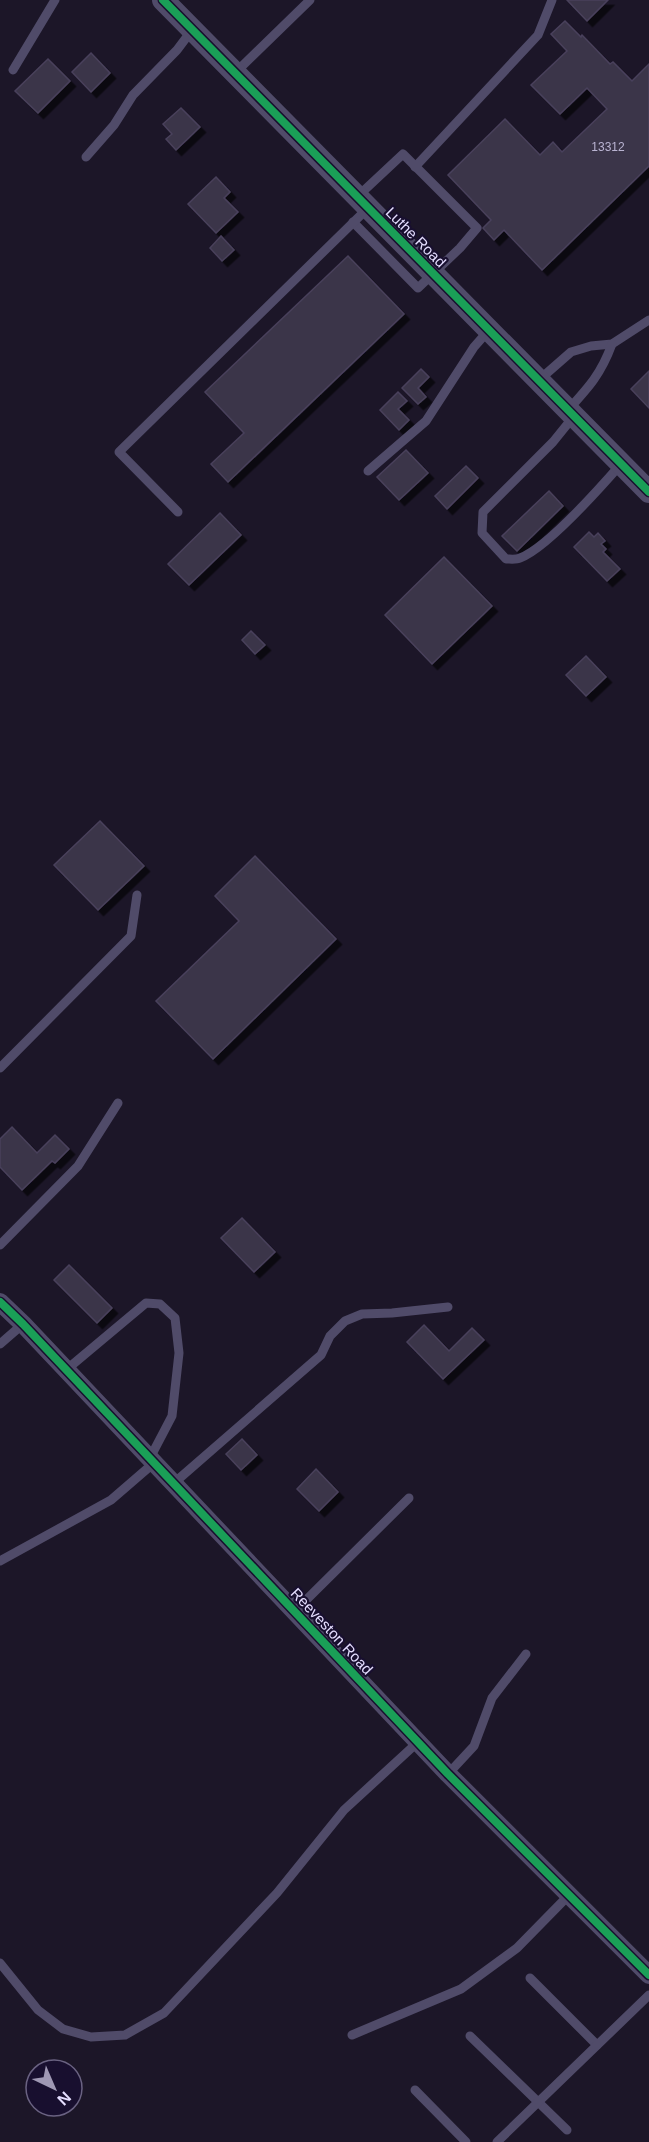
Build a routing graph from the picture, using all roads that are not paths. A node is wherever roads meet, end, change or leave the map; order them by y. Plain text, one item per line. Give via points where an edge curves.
1 (55, 0) edge
2 (163, 0) edge
3 (310, 0) edge
4 (552, 0) edge
5 (192, 30) junction
6 (13, 70) dead end
7 (236, 73) junction
8 (86, 157) dead end
9 (415, 167) junction
10 (360, 209) junction
11 (433, 273) junction
12 (649, 320) edge
13 (489, 330) junction
14 (612, 344) junction
15 (538, 380) junction
16 (571, 413) junction
17 (621, 464) junction
18 (368, 471) dead end
19 (649, 492) edge
20 (178, 512) dead end
21 (137, 895) dead end
22 (0, 1068) edge
23 (118, 1103) dead end
24 (0, 1245) edge
25 (0, 1302) edge
26 (448, 1307) dead end
27 (23, 1324) junction
28 (0, 1344) edge
29 (66, 1370) junction
30 (153, 1460) junction
31 (174, 1483) junction
32 (409, 1498) dead end
33 (0, 1561) edge
34 (295, 1611) junction
35 (526, 1654) dead end
36 (418, 1742) junction
37 (448, 1774) junction
38 (569, 1895) junction
39 (0, 1963) edge
40 (649, 1975) edge
41 (530, 1978) dead end
42 (649, 1995) edge
43 (352, 2036) dead end
44 (470, 2037) dead end
45 (597, 2045) junction
46 (415, 2090) dead end
47 (538, 2102) junction
48 (567, 2130) dead end
49 (466, 2142) edge
50 (497, 2142) edge

1 - 6 lane
2 - 5 street, Luthe Road
3 - 7 lane
4 - 9 lane via 537,35
5 - 7 street, Luthe Road
5 - 8 lane via 133,95
7 - 10 street, Luthe Road
9 - 10 lane via 403,154
9 - 11 lane via 477,228
10 - 11 street, Luthe Road
10 - 20 lane via 119,452
11 - 13 street, Luthe Road
12 - 14 lane
13 - 15 street, Luthe Road
13 - 18 lane via 426,421
14 - 15 lane via 571,352
14 - 16 lane via 596,380
15 - 16 street, Luthe Road
16 - 17 street, Luthe Road
16 - 17 lane via 553,442 483,512 482,534 506,560 518,559 541,546
17 - 19 street, Luthe Road
21 - 22 lane via 131,936
23 - 24 lane via 78,1166
25 - 27 street, Reeveston Road
26 - 31 lane via 363,1314 345,1321 330,1336 321,1355
27 - 28 lane
27 - 29 street, Reeveston Road
29 - 30 street, Reeveston Road
29 - 30 lane via 146,1303 160,1304 175,1318 179,1353 172,1416
30 - 31 street, Reeveston Road
30 - 33 lane via 111,1500
31 - 34 street, Reeveston Road
32 - 34 lane
34 - 36 street, Reeveston Road
35 - 37 lane via 492,1698 474,1746
36 - 37 street, Reeveston Road
36 - 39 lane via 344,1810 277,1893 164,2013 124,2035 91,2037 63,2029 38,2010
37 - 38 street, Reeveston Road
38 - 40 street, Reeveston Road
38 - 43 lane via 517,1948 461,1989
41 - 45 lane
42 - 45 lane
44 - 47 lane
45 - 47 lane
46 - 49 lane
47 - 48 lane
47 - 50 lane

